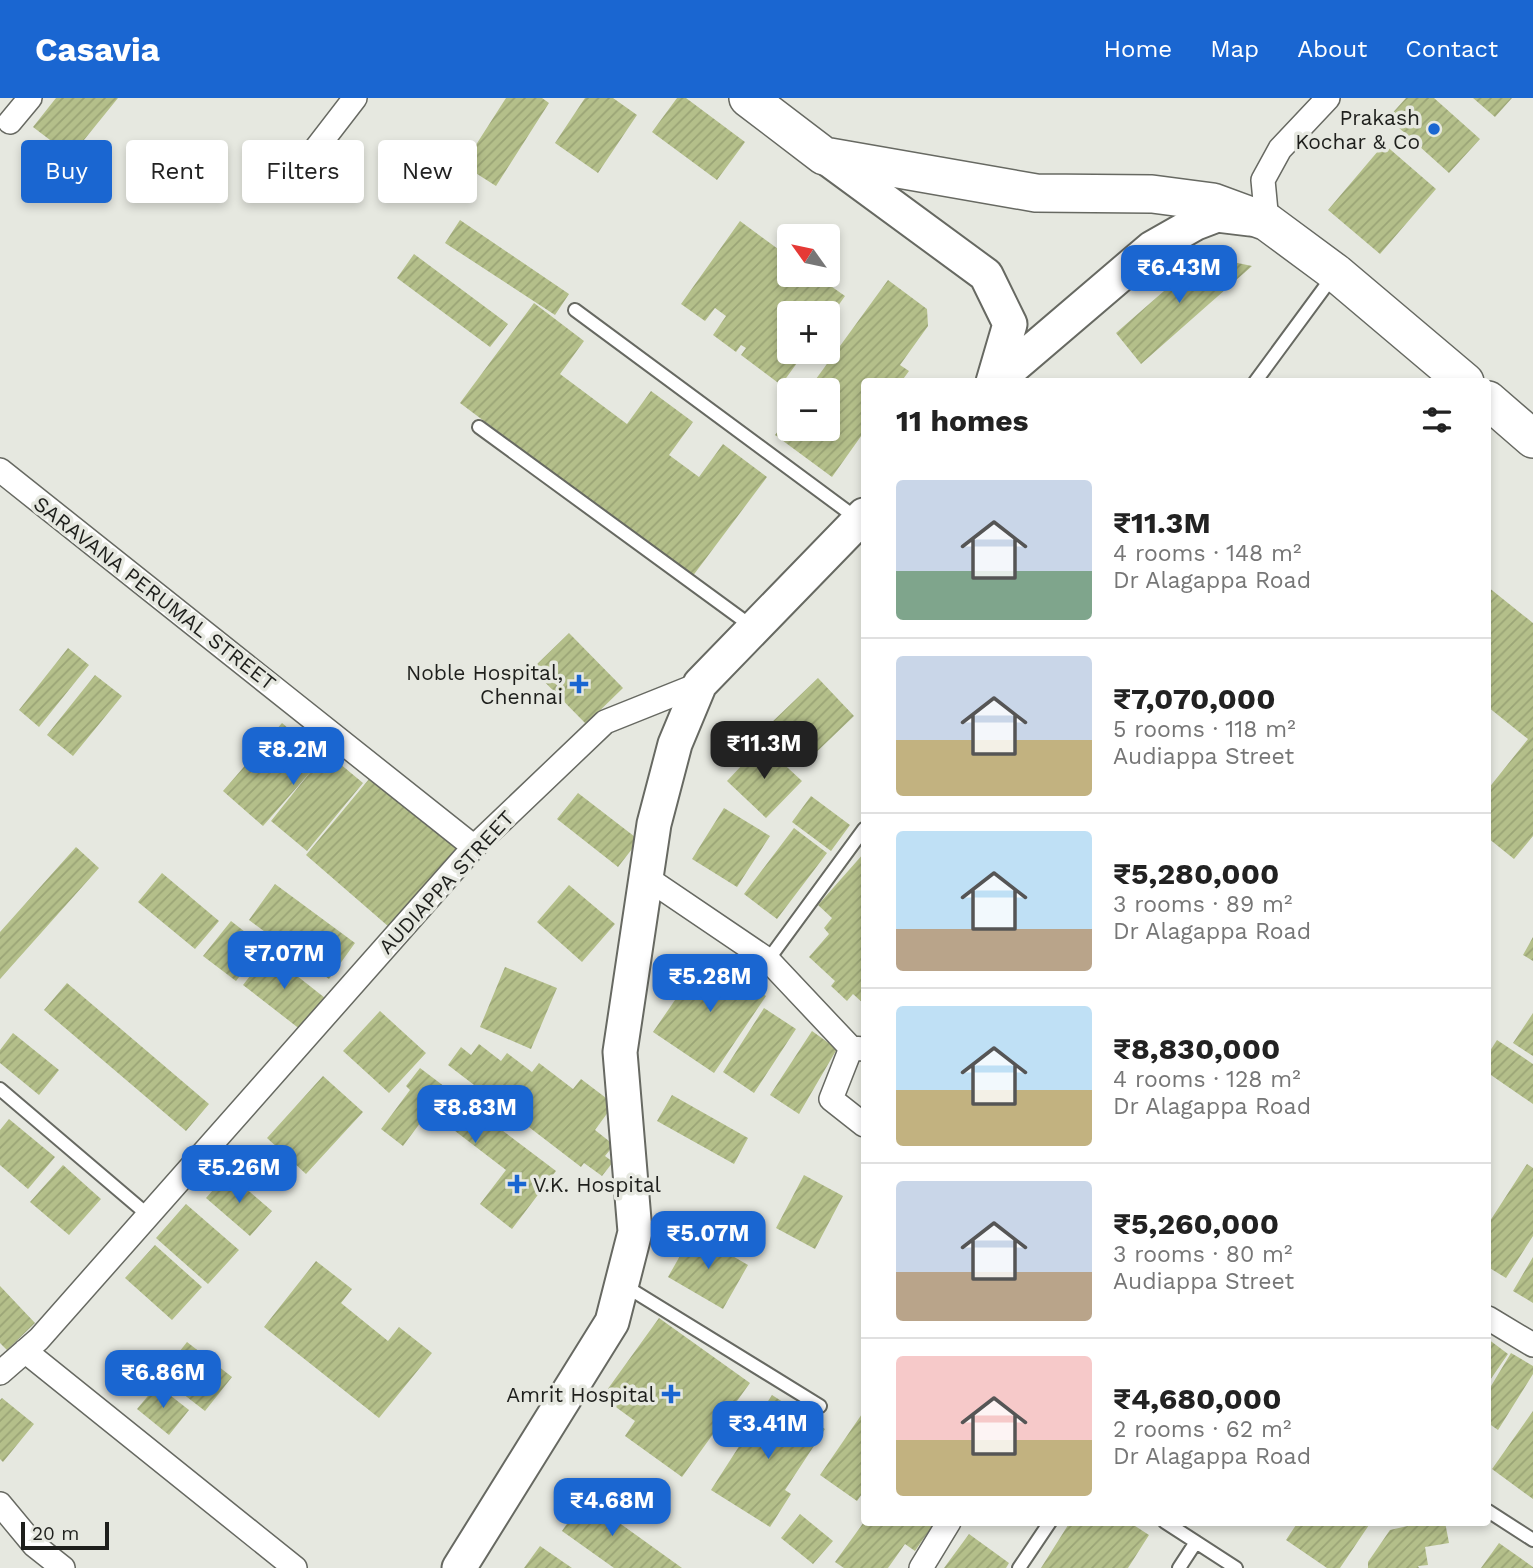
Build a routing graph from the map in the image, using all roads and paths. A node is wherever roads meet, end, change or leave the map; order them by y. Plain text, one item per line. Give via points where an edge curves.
1 (30, 98) edge
2 (355, 98) edge
3 (748, 98) edge
4 (1328, 98) edge
5 (10, 122) dead end
6 (323, 140) edge
7 (824, 156) junction
8 (1267, 222) junction
9 (1336, 273) junction
10 (575, 310) dead end
11 (995, 378) edge
12 (999, 378) edge
13 (1258, 378) edge
14 (1460, 378) edge
15 (1491, 403) edge
16 (479, 427) dead end
17 (1533, 439) edge
18 (0, 470) edge
19 (861, 517) edge
20 (861, 519) edge
21 (754, 628) junction
22 (700, 684) junction
23 (861, 833) edge
24 (474, 847) junction
25 (647, 878) junction
26 (768, 960) junction
27 (858, 1049) edge
28 (0, 1089) edge
29 (861, 1123) edge
30 (148, 1215) junction
31 (622, 1283) junction
32 (1491, 1320) edge
33 (1533, 1345) edge
34 (25, 1350) junction
35 (0, 1373) edge
36 (820, 1406) dead end
37 (0, 1504) edge
38 (1491, 1513) edge
39 (947, 1526) edge
40 (1047, 1526) edge
41 (1171, 1526) edge
42 (1533, 1540) edge
43 (1196, 1542) junction
44 (63, 1568) edge
45 (295, 1568) edge
46 (459, 1568) edge
47 (921, 1568) edge
48 (1019, 1568) edge
49 (1179, 1568) edge
50 (1236, 1568) edge

1 - 5 street
2 - 6 street
3 - 7 main road
4 - 8 street via 1280,149 1263,180
7 - 8 main road via 1036,193 1152,194 1213,202
7 - 11 main road via 985,275 1010,324
8 - 9 main road
8 - 12 main road via 1217,215 1152,248
9 - 13 lane
9 - 14 main road
10 - 19 lane
15 - 17 main road
16 - 21 lane
18 - 24 street, SARAVANA PERUMAL STREET
20 - 21 main road
21 - 22 main road
22 - 24 street, AUDIAPPA STREET via 605,722
22 - 25 main road via 675,744 654,824
23 - 26 lane
24 - 30 street, AUDIAPPA STREET
25 - 26 street
25 - 31 main road via 621,1052 635,1232
26 - 27 street
27 - 29 street via 831,1099
28 - 30 lane
30 - 34 street, AUDIAPPA STREET
31 - 36 lane
31 - 46 main road via 612,1322
32 - 33 street
34 - 35 street, AUDIAPPA STREET
34 - 45 street
37 - 44 street via 34,1545
38 - 42 lane
39 - 47 street
40 - 48 lane
41 - 43 lane
43 - 49 lane
43 - 50 lane

